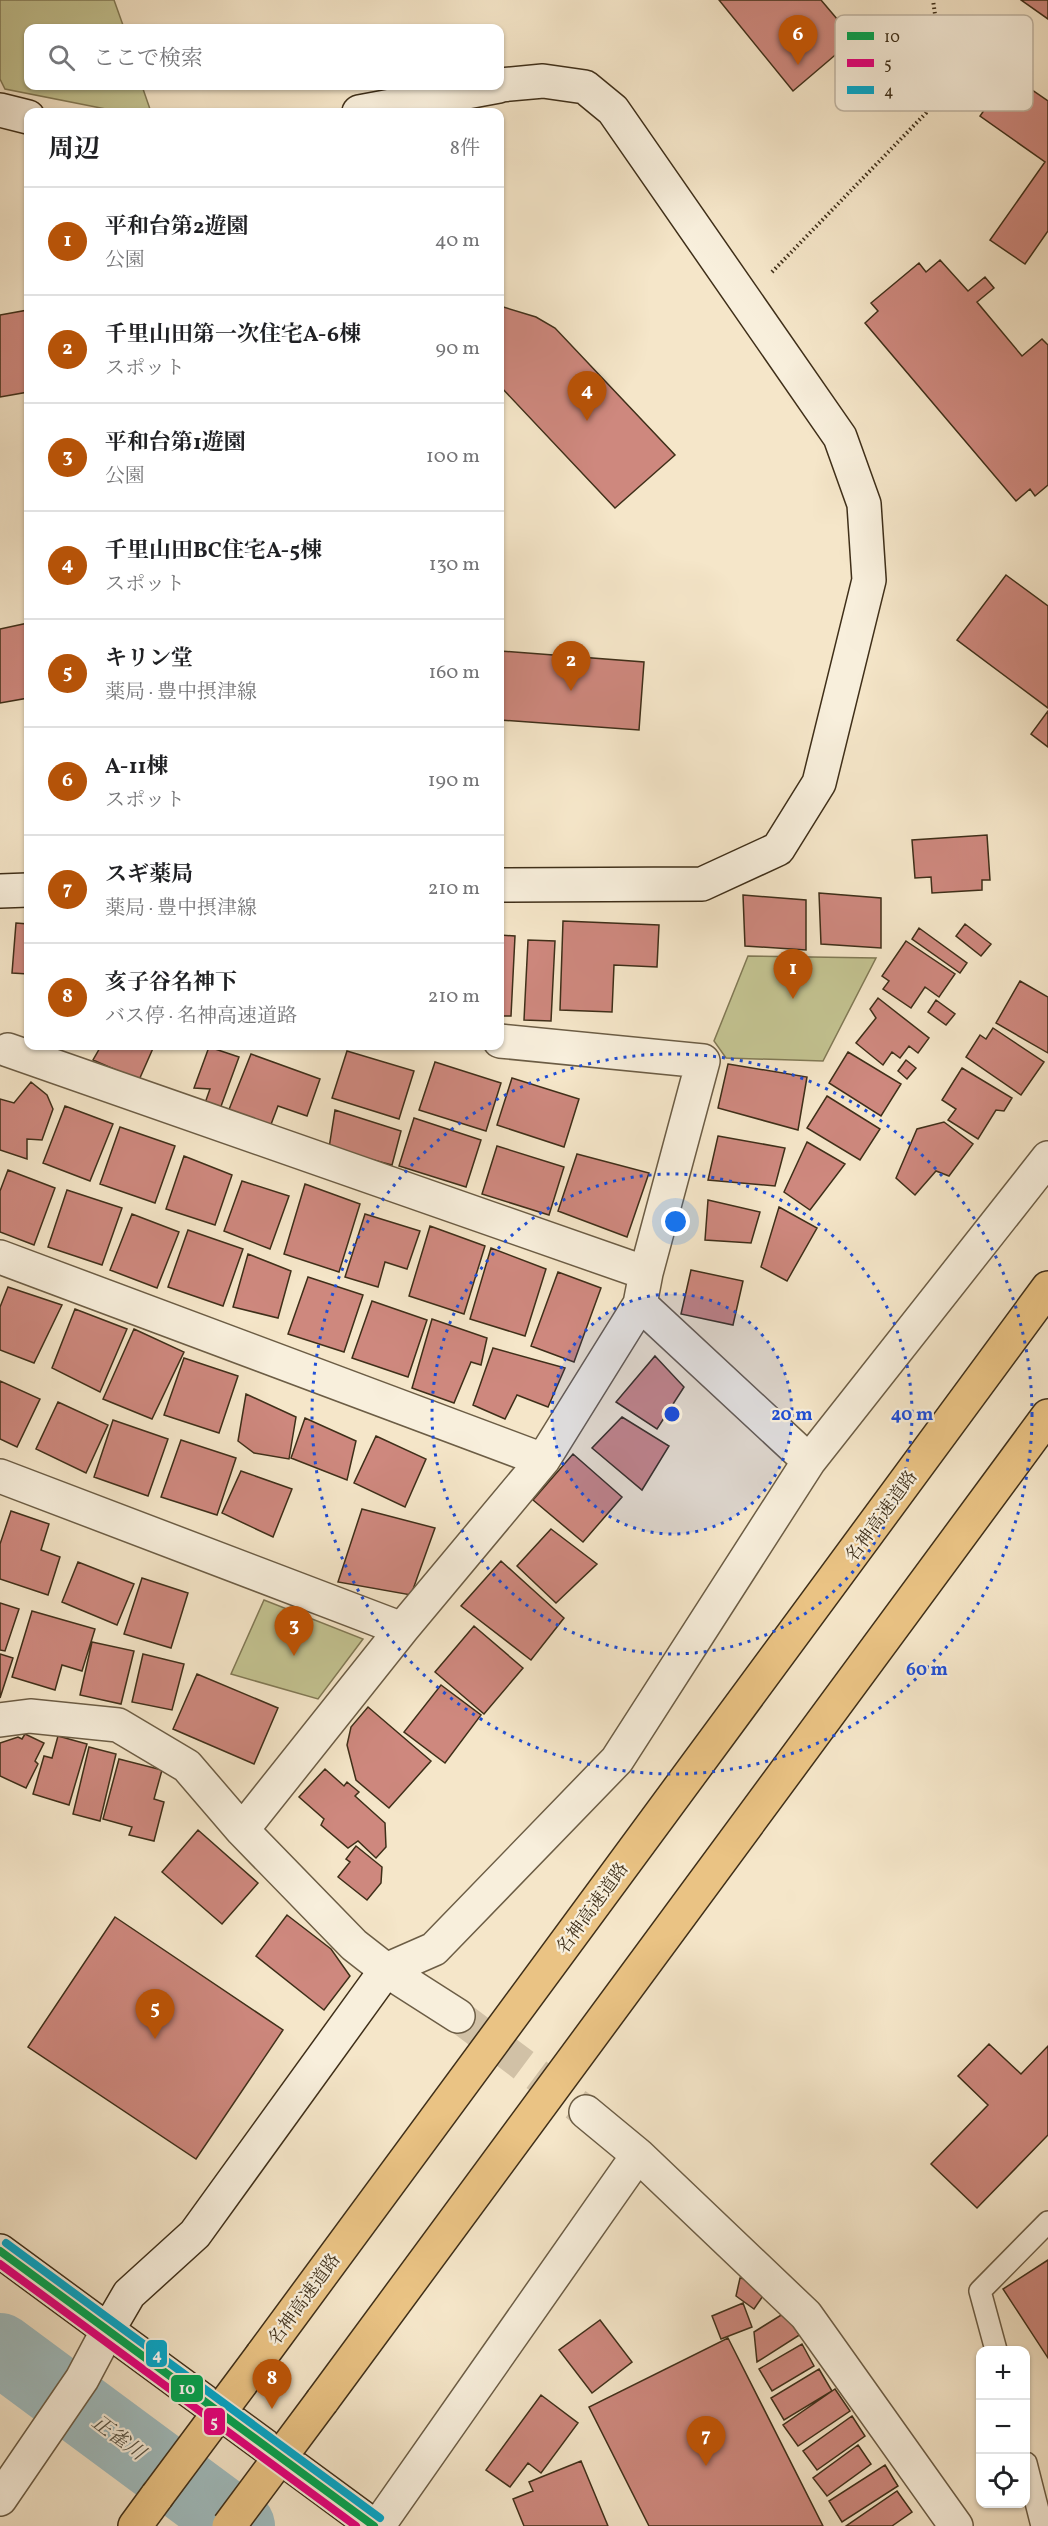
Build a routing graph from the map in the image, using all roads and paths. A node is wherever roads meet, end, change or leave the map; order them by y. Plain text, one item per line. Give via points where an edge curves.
1 (933, 0) edge
2 (935, 15) edge
3 (504, 85) edge
4 (473, 90) edge
5 (380, 108) edge
6 (0, 110) edge
7 (927, 111) edge
8 (24, 116) edge
9 (769, 275) dead end
10 (504, 885) edge
11 (24, 890) edge
12 (0, 891) edge
13 (504, 1041) edge
14 (12, 1048) edge
15 (1048, 1158) edge
16 (0, 1257) edge
17 (646, 1273) junction
18 (1048, 1288) edge
19 (640, 1304) junction
20 (1048, 1416) edge
21 (543, 1460) junction
22 (809, 1461) junction
23 (0, 1476) edge
24 (402, 1629) junction
25 (0, 1720) edge
26 (242, 1830) junction
27 (386, 1970) junction
28 (458, 2016) tunnel mouth
29 (586, 2112) tunnel mouth
30 (638, 2155) junction
31 (1048, 2222) edge
32 (0, 2251) edge
33 (108, 2330) junction
34 (995, 2346) edge
35 (1030, 2479) edge
36 (0, 2499) edge
37 (135, 2526) edge
38 (229, 2526) edge
39 (376, 2526) edge
40 (956, 2526) edge
41 (1042, 2526) edge

1 - 2 path
3 - 10 street via 543,81 585,87 613,110 840,437 864,504 869,580 819,783 778,849 702,884
4 - 5 street
6 - 8 street
7 - 9 path
11 - 12 street
13 - 17 street via 703,1061
14 - 17 street
15 - 22 street
16 - 21 street
17 - 19 street
18 - 37 highway, 名神高速道路, bridge
19 - 21 street
19 - 22 street
20 - 38 highway, bridge
21 - 24 street
22 - 27 street via 617,1760 434,1949
23 - 24 street
24 - 26 street
25 - 26 street via 30,1716 118,1725 187,1766
26 - 27 street via 354,1945
27 - 28 street
27 - 33 street via 195,2234 129,2294
29 - 30 street
30 - 39 street
30 - 40 street via 806,2315
31 - 34 lane via 980,2291
32 - 33 street
33 - 36 street via 82,2379
33 - 39 street
35 - 41 lane

